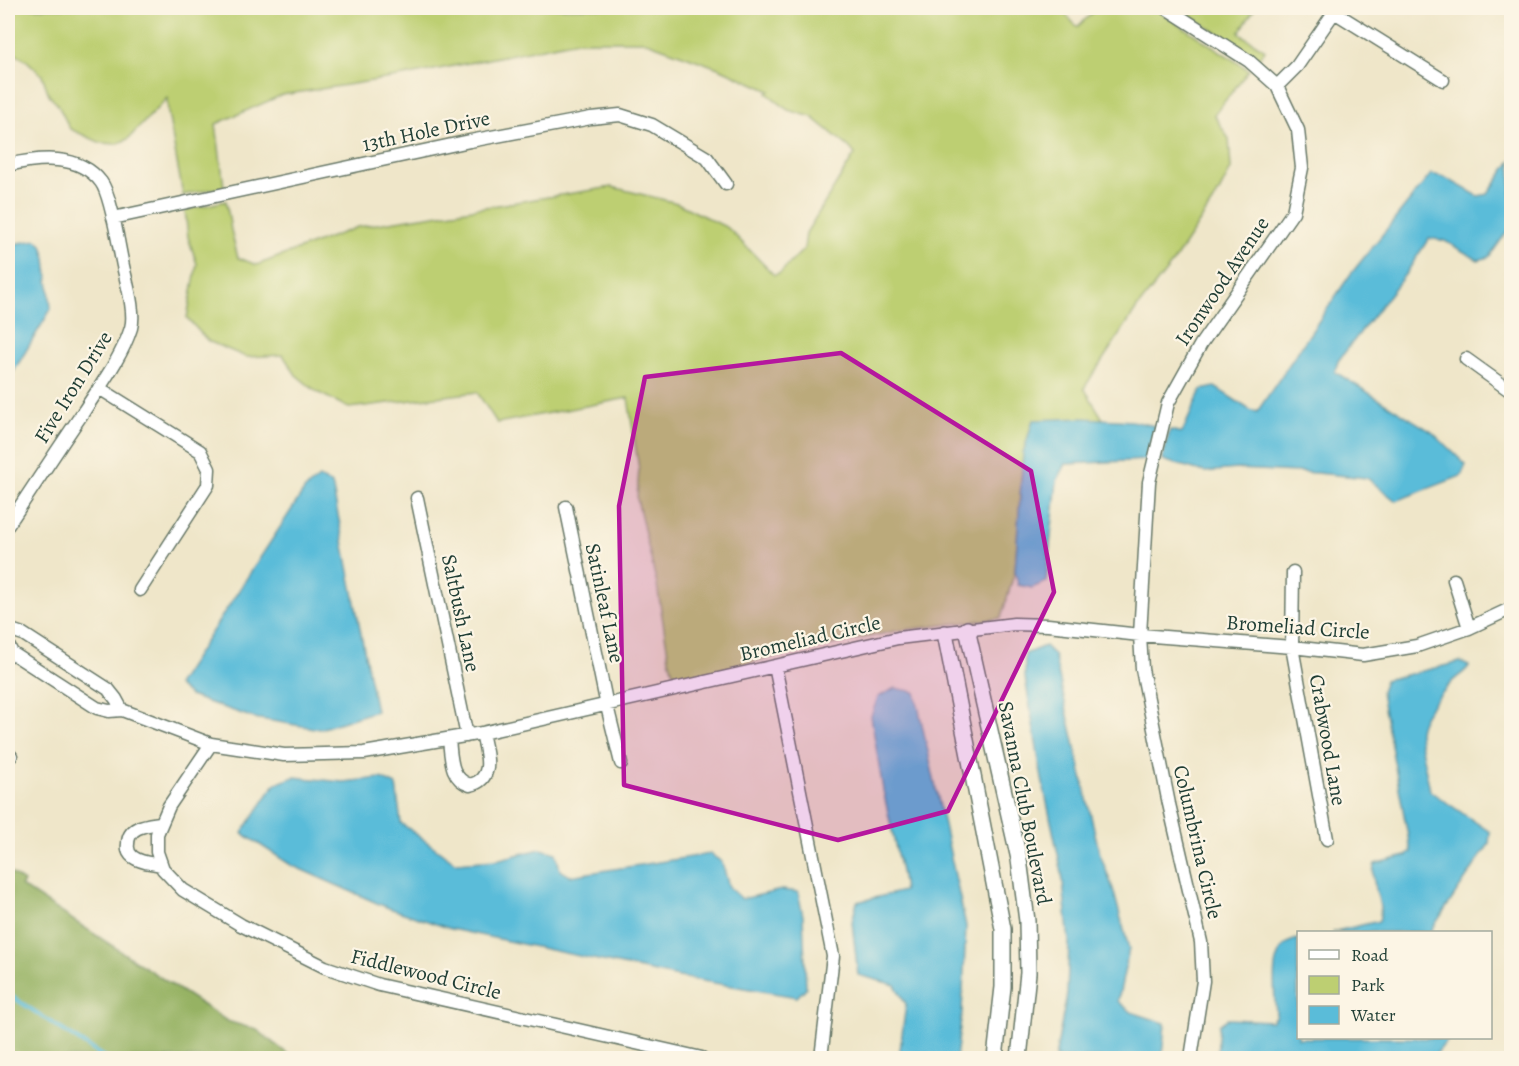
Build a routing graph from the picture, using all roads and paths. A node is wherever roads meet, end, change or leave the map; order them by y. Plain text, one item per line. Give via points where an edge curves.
1 (1166, 8) edge
2 (1335, 10) edge
3 (1443, 80) dead end
4 (1276, 86) junction
5 (8, 165) edge
6 (726, 184) dead end
7 (113, 218) junction
8 (1466, 359) dead end
9 (99, 388) junction
10 (1512, 392) edge
11 (417, 498) dead end
12 (566, 507) dead end
13 (8, 525) edge
14 (1293, 572) dead end
15 (1454, 580) dead end
16 (140, 590) dead end
17 (1512, 608) edge
18 (1469, 628) junction
19 (8, 629) edge
20 (967, 629) junction
21 (945, 633) junction
22 (1140, 635) junction
23 (8, 645) edge
24 (1292, 647) junction
25 (775, 666) junction
26 (607, 706) junction
27 (122, 710) junction
28 (482, 733) junction
29 (467, 736) junction
30 (449, 739) junction
31 (211, 744) junction
32 (621, 763) dead end
33 (160, 823) junction
34 (1327, 839) dead end
35 (161, 865) junction
36 (702, 1059) edge
37 (821, 1059) edge
38 (994, 1059) edge
39 (1019, 1059) edge
40 (1191, 1059) edge

1 - 4 street, Ironwood Avenue via 1249,61
2 - 3 street
2 - 4 street via 1297,66
4 - 22 street, Ironwood Avenue via 1299,130 1302,168 1293,212 1201,344 1168,403 1149,482
5 - 7 street, Five Iron Drive via 62,159 85,168 101,182
6 - 7 street, 13th Hole Drive via 706,158 652,125 620,115 470,141
7 - 9 street, Five Iron Drive via 132,326
8 - 10 street
9 - 13 street, Five Iron Drive
9 - 16 street via 200,451 209,469 208,485
11 - 29 street, Saltbush Lane
12 - 26 street, Satinleaf Lane
14 - 24 street, Crabwood Lane
15 - 18 street
17 - 18 street, Bromeliad Circle
18 - 24 street, Bromeliad Circle via 1417,646 1363,655
19 - 27 street via 108,689
20 - 21 street, Bromeliad Circle
20 - 22 street, Bromeliad Circle via 1048,625
20 - 39 street, Savanna Club Boulevard via 1019,859 1027,921 1028,973
21 - 25 street, Bromeliad Circle via 898,638
21 - 38 street via 1003,929 1003,987
22 - 24 street, Bromeliad Circle
22 - 40 street, Columbrina Circle via 1142,669 1201,942 1203,981
23 - 27 street, Bromeliad Circle via 12,653 97,708
24 - 34 street, Crabwood Lane
25 - 26 street, Bromeliad Circle
25 - 37 street via 833,956
26 - 28 street, Bromeliad Circle
26 - 32 street, Satinleaf Lane
27 - 31 street, Bromeliad Circle
28 - 29 street, Bromeliad Circle
28 - 30 street via 487,772 476,784 462,783 455,773
29 - 30 street, Bromeliad Circle
30 - 31 street, Bromeliad Circle via 364,753 284,755
31 - 33 street
33 - 35 street via 157,843
33 - 35 street via 135,830 128,844 130,855
35 - 36 street, Fiddlewood Circle via 183,890 241,925 325,967 379,986

